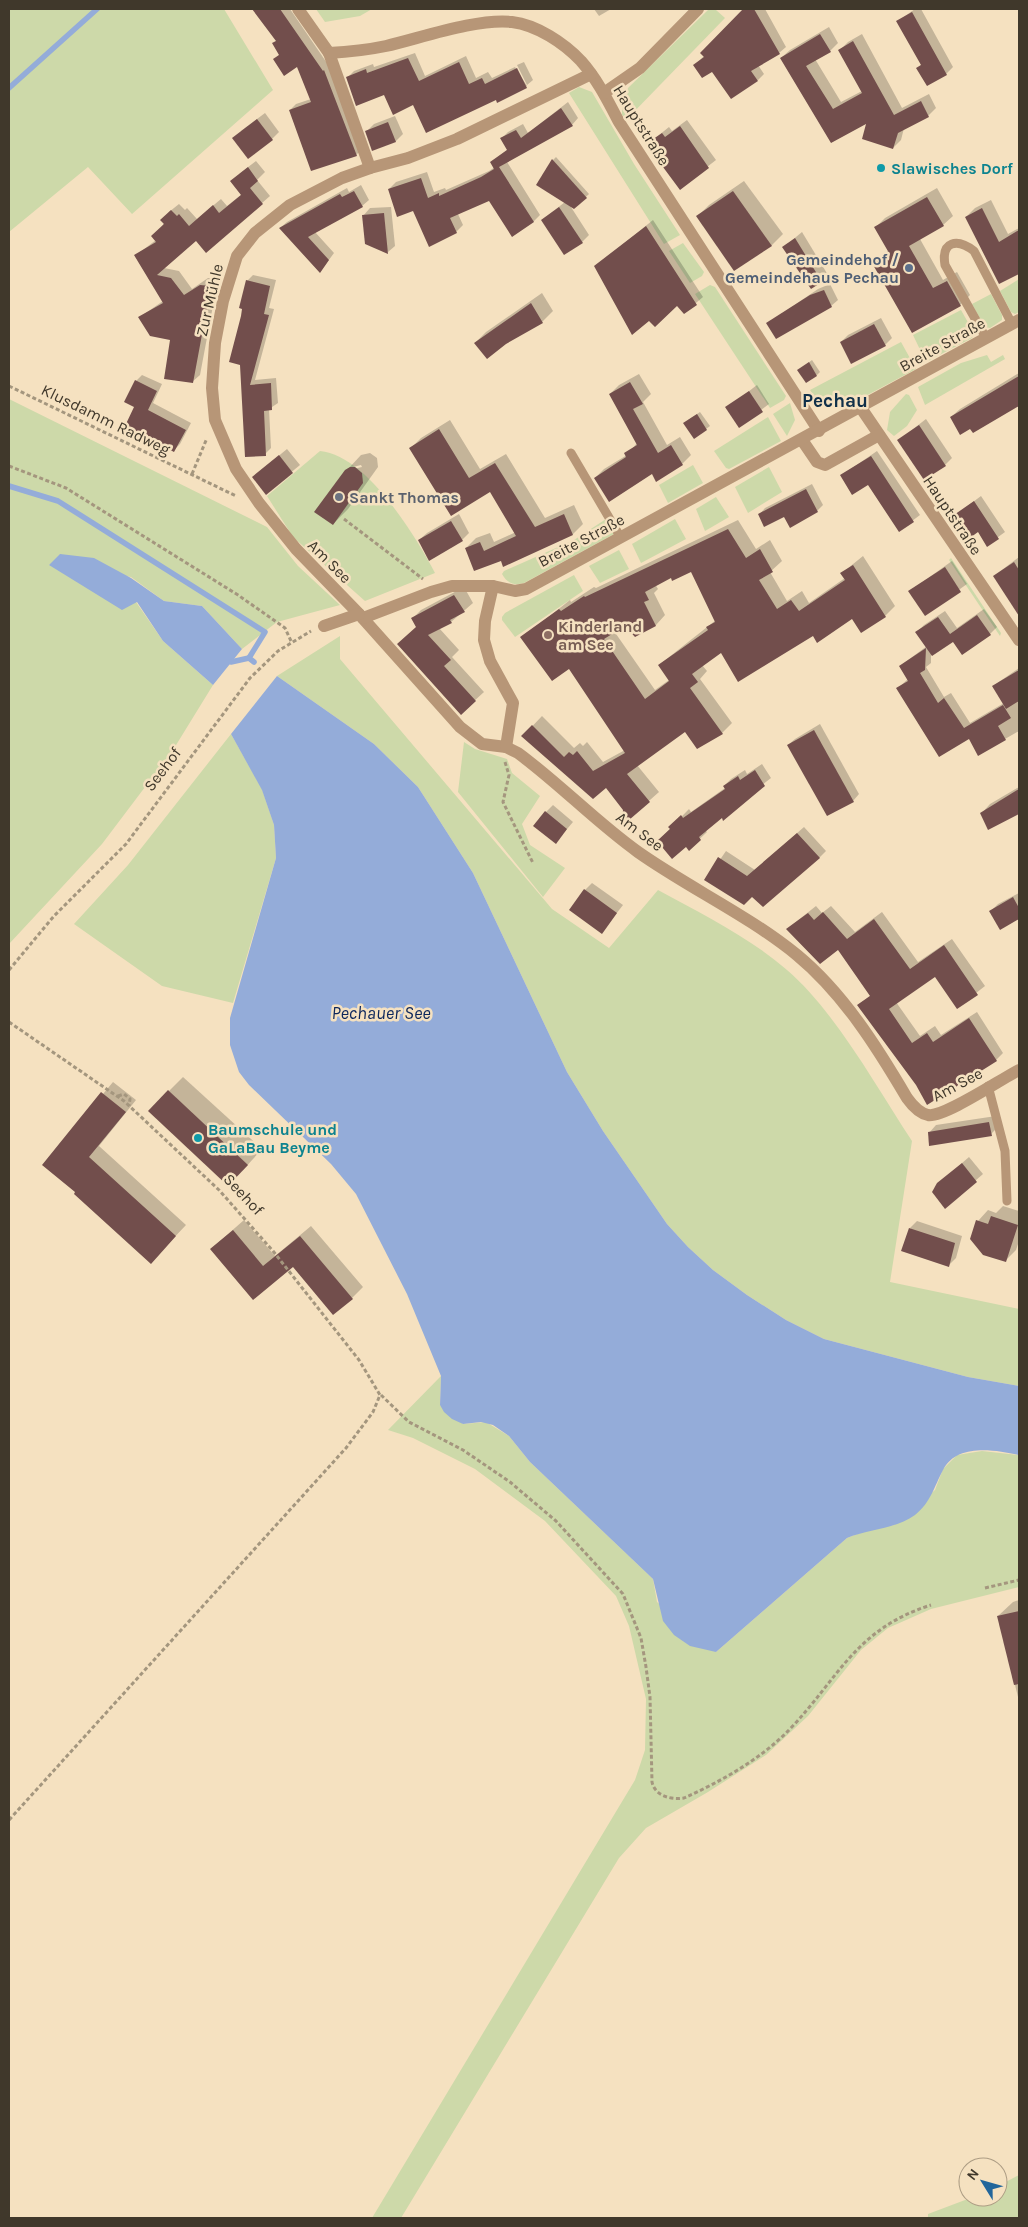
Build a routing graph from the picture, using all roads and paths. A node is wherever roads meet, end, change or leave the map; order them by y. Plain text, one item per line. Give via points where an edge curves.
1 (298, 9) edge
2 (698, 9) edge
3 (329, 52) junction
4 (591, 74) junction
5 (604, 93) junction
6 (370, 168) junction
7 (1016, 322) edge
8 (986, 338) junction
9 (9, 386) edge
10 (861, 408) junction
11 (215, 420) junction
12 (819, 430) junction
13 (878, 435) junction
14 (802, 440) junction
15 (571, 452) dead end
16 (9, 466) edge
17 (192, 474) junction
18 (259, 502) junction
19 (344, 519) dead end
20 (621, 538) junction
21 (493, 586) junction
22 (431, 592) junction
23 (361, 616) junction
24 (324, 626) joint
25 (1019, 640) edge
26 (291, 641) junction
27 (506, 747) junction
28 (533, 863) dead end
29 (9, 970) edge
30 (9, 1022) edge
31 (1019, 1070) edge
32 (988, 1086) junction
33 (1006, 1201) dead end
34 (380, 1395) junction
35 (1019, 1580) edge
36 (985, 1588) dead end
37 (931, 1605) dead end
38 (9, 1820) edge

1 - 3 street
2 - 5 street via 640,68
3 - 4 street, Hauptstraße via 373,49 450,30 512,22 560,43
3 - 6 street
4 - 5 street, Hauptstraße
4 - 6 street, Zur Mühle via 434,149
5 - 12 street, Hauptstraße via 619,122
6 - 11 street, Zur Mühle via 302,197 260,228 242,249 232,266 218,326 212,388
7 - 8 street, Breite Straße
7 - 8 lane via 974,251 964,243 950,245 944,252 944,265
8 - 10 street, Breite Straße
9 - 17 path, Klusdamm Radweg
10 - 12 street, Breite Straße
10 - 13 street, Hauptstraße
11 - 17 path
11 - 18 street, Zur Mühle via 236,468
12 - 14 street, Breite Straße
13 - 14 street via 825,465 817,462
13 - 25 street, Hauptstraße
14 - 20 street, Breite Straße
15 - 20 lane
16 - 26 path via 66,488 230,590 285,628
17 - 18 path, Klusdamm Radweg via 252,505
18 - 23 street, Am See via 301,555
19 - 22 path via 421,576
20 - 21 street, Breite Straße via 523,590
21 - 22 street, Breite Straße via 461,585
21 - 27 street via 484,640 487,655 513,703
22 - 23 street, Breite Straße
23 - 24 street
23 - 27 street, Am See via 468,734 482,744
24 - 26 path, Seehof
26 - 29 path, Seehof via 250,678 126,844 54,916
27 - 28 path via 504,759 509,775 503,802
27 - 32 street, Am See via 522,756 636,850 764,931 802,960 852,1014 907,1098 920,1112 931,1115 944,1112
30 - 34 path, Seehof via 118,1096 234,1206 359,1360
31 - 32 street, Am See
32 - 33 lane via 1005,1151
34 - 37 path, Seehof via 409,1422 464,1450 510,1482 556,1521 623,1594 641,1638 650,1697 652,1782 654,1789 662,1795 684,1798 764,1752 813,1704 865,1640 896,1618
34 - 38 path via 373,1412 346,1448
35 - 36 path

